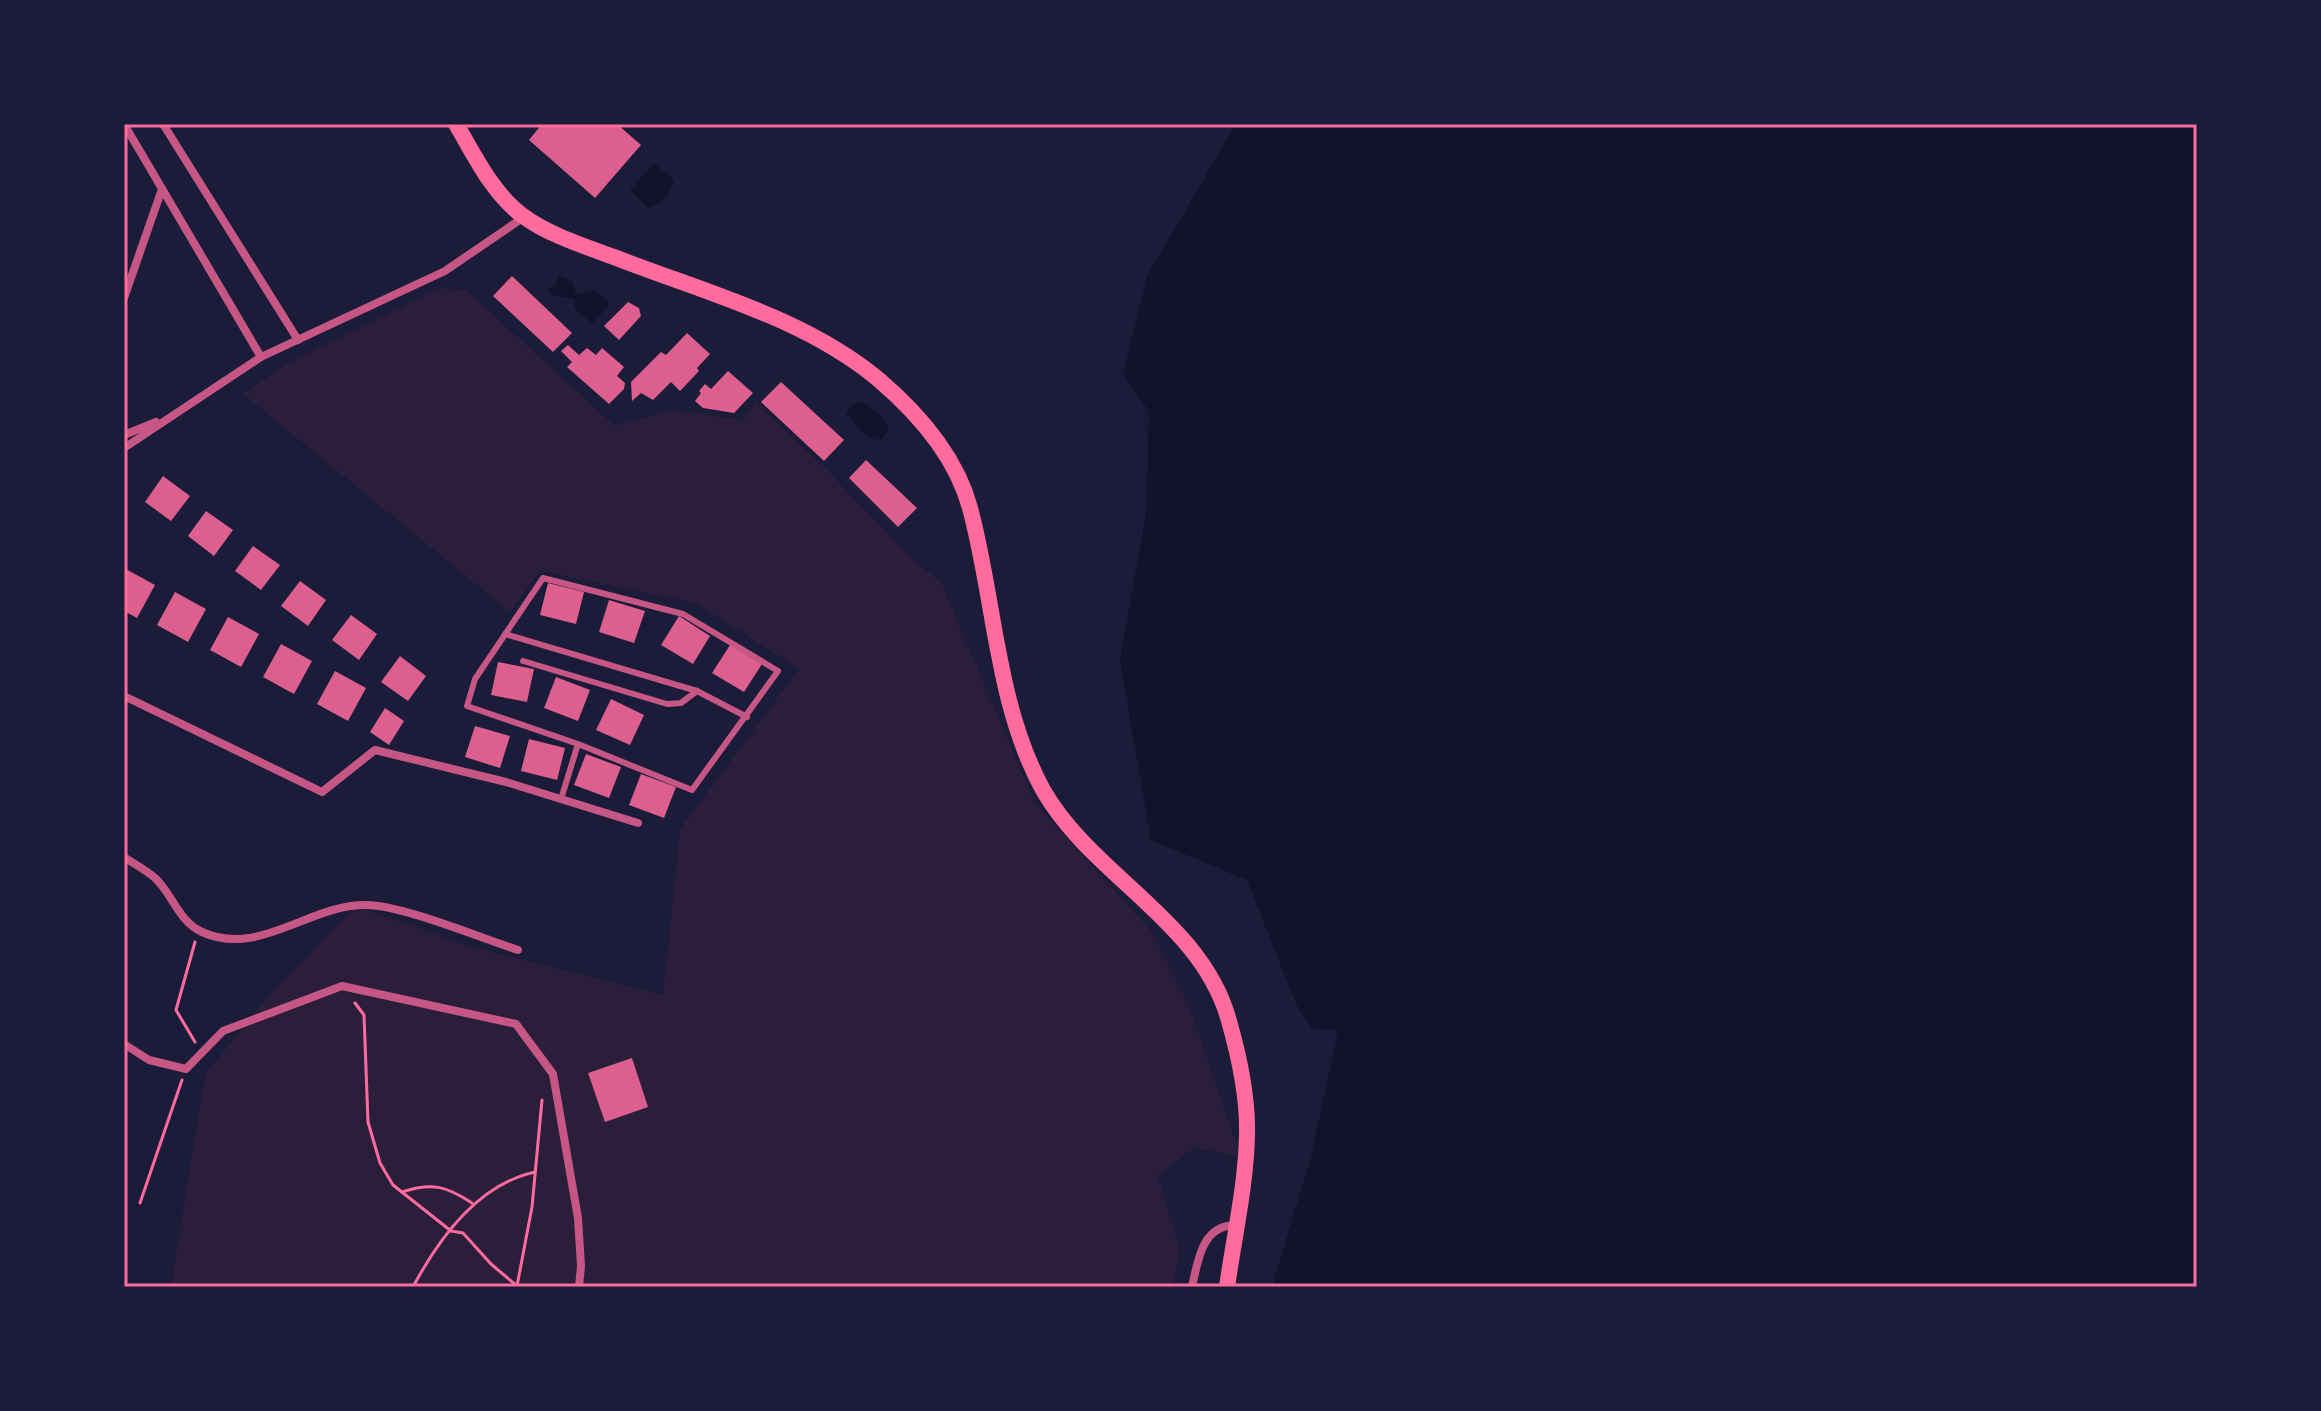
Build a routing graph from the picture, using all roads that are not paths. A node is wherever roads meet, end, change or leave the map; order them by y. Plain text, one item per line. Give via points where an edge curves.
1 (124, 124) edge
2 (163, 124) edge
3 (456, 124) edge
4 (162, 189) junction
5 (524, 217) junction
6 (124, 298) edge
7 (298, 340) junction
8 (261, 357) junction
9 (179, 412) junction
10 (124, 435) edge
11 (124, 448) edge
12 (505, 634) junction
13 (523, 661) dead end
14 (697, 691) junction
15 (124, 696) edge
16 (747, 717) junction
17 (578, 744) junction
18 (561, 799) junction
19 (638, 823) dead end
20 (124, 857) edge
21 (518, 950) dead end
22 (124, 1044) edge
23 (1236, 1225) junction
24 (579, 1287) edge
25 (1192, 1287) edge
26 (1227, 1287) edge

1 - 4 street
2 - 7 street
3 - 5 main road via 494,187
4 - 6 street
4 - 8 street
5 - 7 street via 445,271
5 - 23 main road via 833,347 917,414 932,435 969,506 1021,739 1044,792 1079,837 1190,950 1208,973 1229,1019 1248,1133
7 - 8 street
8 - 9 street
9 - 10 street
9 - 11 street
12 - 14 lane
12 - 16 lane via 543,578 683,614 778,671
12 - 17 lane via 475,679 467,706
13 - 14 lane via 667,704 681,703
14 - 16 lane
15 - 18 street via 322,792 375,750
16 - 17 lane via 692,790
17 - 18 lane
18 - 19 street
20 - 21 street via 157,879 174,907 199,931 213,936 252,939 335,910 366,905
22 - 24 street via 149,1060 186,1069 223,1031 342,986 516,1024 553,1074 578,1218
23 - 25 street via 1219,1227 1208,1236
23 - 26 main road

